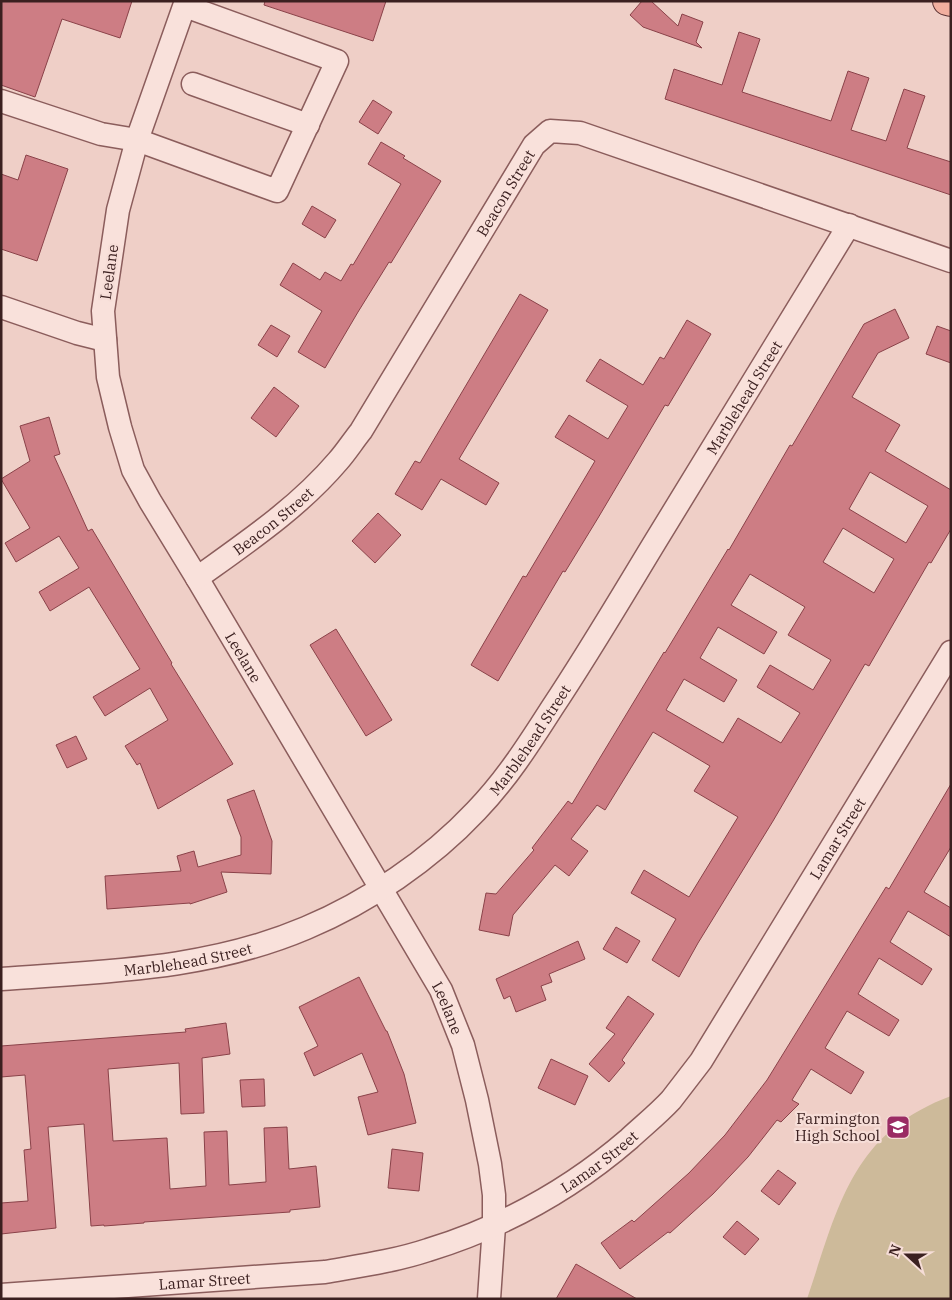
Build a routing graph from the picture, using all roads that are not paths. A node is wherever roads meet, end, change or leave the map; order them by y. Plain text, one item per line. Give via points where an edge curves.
1 (185, 4) edge
2 (193, 84) dead end
3 (1, 101) edge
4 (308, 125) junction
5 (137, 140) junction
6 (850, 225) junction
7 (951, 261) edge
8 (1, 307) edge
9 (105, 340) junction
10 (197, 578) junction
11 (951, 652) edge
12 (380, 889) junction
13 (1, 979) edge
14 (494, 1226) junction
15 (115, 1292) edge
16 (1, 1295) edge
17 (488, 1299) edge

1 - 4 street via 337,61
1 - 5 street, Leelane
2 - 4 street
3 - 5 street via 100,134
4 - 5 street via 277,191
5 - 9 street, Leelane via 118,210 103,311
6 - 7 street, Beacon Street
6 - 10 street, Beacon Street via 580,133 550,131 534,145 366,422 338,461 252,540
6 - 12 street, Marblehead Street via 574,675 515,765 449,838
8 - 9 street
9 - 10 street, Leelane via 108,377 133,470
10 - 12 street, Leelane
11 - 14 street, Lamar Street via 701,1061 670,1100 608,1157 571,1185
12 - 13 street, Marblehead Street via 305,929 225,955 183,964
12 - 14 street, Leelane via 441,990 462,1044 490,1164
14 - 15 street, Lamar Street via 428,1250 376,1263 324,1272
14 - 17 street, Leelane
15 - 16 street, Lamar Street

